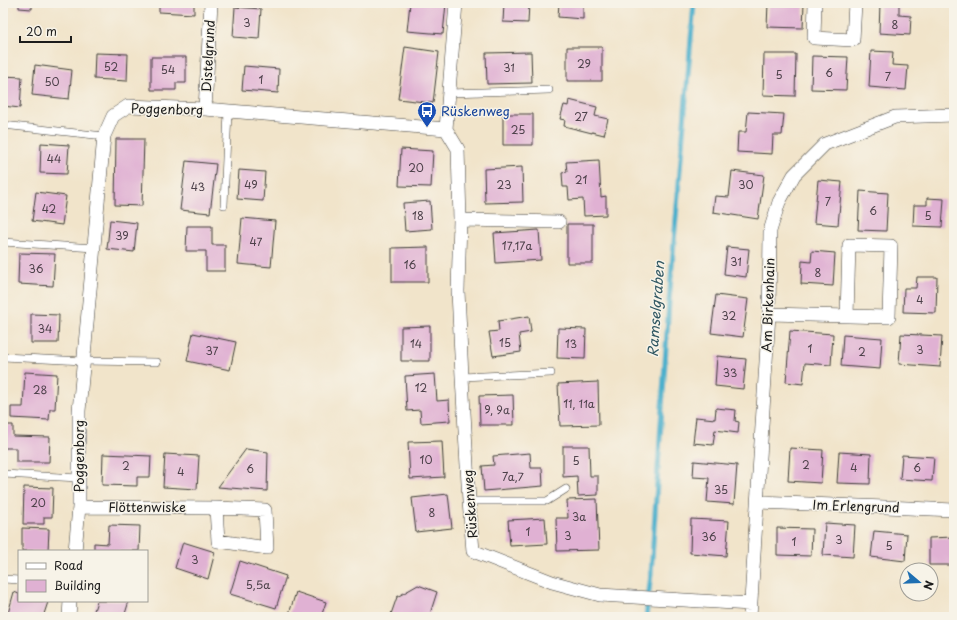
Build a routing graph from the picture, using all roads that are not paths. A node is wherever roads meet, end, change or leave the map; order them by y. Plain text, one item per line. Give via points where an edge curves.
1 (211, 3) edge
2 (456, 3) edge
3 (815, 3) edge
4 (855, 3) edge
5 (549, 90) dead end
6 (449, 93) junction
7 (205, 109) junction
8 (228, 111) junction
9 (954, 116) edge
10 (3, 125) edge
11 (446, 129) junction
12 (104, 136) junction
13 (224, 205) dead end
14 (460, 220) junction
15 (559, 222) dead end
16 (3, 242) edge
17 (94, 248) junction
18 (769, 314) junction
19 (847, 316) junction
20 (3, 357) edge
21 (84, 361) junction
22 (157, 362) dead end
23 (551, 372) dead end
24 (462, 376) junction
25 (3, 474) edge
26 (79, 478) junction
27 (566, 489) dead end
28 (469, 501) junction
29 (758, 502) junction
30 (79, 507) junction
31 (216, 508) junction
32 (954, 510) edge
33 (75, 550) edge
34 (3, 579) edge
35 (18, 580) edge
36 (70, 602) edge
37 (751, 611) edge
38 (69, 617) edge

1 - 7 street, Distelgrund
2 - 6 street
3 - 4 street via 814,38 853,40
5 - 6 lane
6 - 11 street
7 - 8 street, Poggenborg
7 - 12 street, Poggenborg via 128,106 113,116
8 - 11 street, Poggenborg
8 - 13 lane
9 - 18 street, Am Birkenhain via 895,117 825,144 794,175 779,202 770,231
10 - 12 lane
11 - 14 street, Rüskenweg via 458,149
12 - 17 street, Poggenborg
14 - 15 street
14 - 24 street, Rüskenweg via 458,291
16 - 17 lane
17 - 21 street, Poggenborg
18 - 19 street
18 - 29 street, Am Birkenhain
19 - 19 street via 889,317 891,246 849,245
20 - 21 lane
21 - 22 lane
21 - 26 street, Poggenborg via 79,410
23 - 24 lane
24 - 28 street, Rüskenweg
25 - 26 lane
26 - 30 street, Poggenborg
27 - 28 lane via 547,501
28 - 37 street, Rüskenweg via 473,551 552,582 600,595 660,598
29 - 32 street, Im Erlengrund
29 - 37 street, Am Birkenhain
30 - 31 street, Flöttenwiske
30 - 33 street, Poggenborg
31 - 31 street, Flöttenwiske via 218,541 267,548 265,510
34 - 35 lane
36 - 38 street

